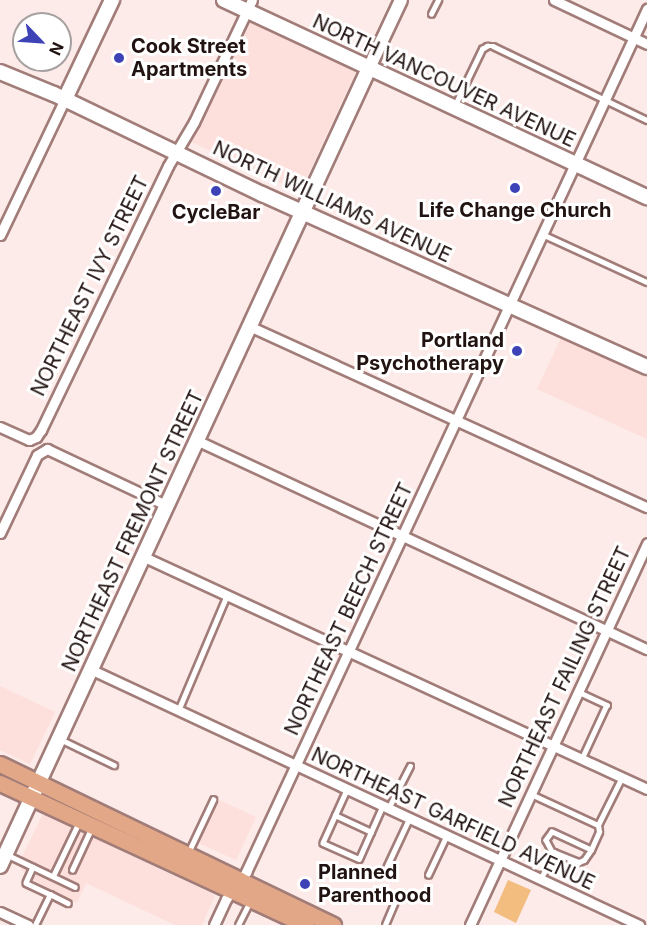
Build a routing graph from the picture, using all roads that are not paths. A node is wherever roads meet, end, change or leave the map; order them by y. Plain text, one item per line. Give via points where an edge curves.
1 (112, 0) edge
2 (224, 0) edge
3 (401, 0) edge
4 (438, 0) edge
5 (554, 0) edge
6 (249, 5) edge
7 (647, 9) edge
8 (431, 14) dead end
9 (633, 38) junction
10 (647, 44) edge
11 (369, 68) junction
12 (0, 72) edge
13 (65, 99) junction
14 (604, 99) junction
15 (454, 108) junction
16 (647, 120) edge
17 (177, 152) junction
18 (574, 163) junction
19 (647, 197) edge
20 (302, 212) junction
21 (542, 234) junction
22 (0, 235) edge
23 (647, 282) edge
24 (510, 304) junction
25 (249, 326) junction
26 (647, 367) edge
27 (456, 420) junction
28 (0, 427) edge
29 (196, 440) junction
30 (166, 505) junction
31 (647, 507) edge
32 (0, 533) edge
33 (402, 535) junction
34 (647, 543) edge
35 (142, 556) junction
36 (227, 595) junction
37 (607, 630) junction
38 (647, 649) edge
39 (349, 651) junction
40 (90, 669) junction
41 (578, 692) junction
42 (178, 711) junction
43 (58, 738) junction
44 (554, 745) junction
45 (582, 759) junction
46 (0, 764) edge
47 (114, 765) dead end
48 (295, 766) junction
49 (410, 766) dead end
50 (622, 777) junction
51 (38, 782) junction
52 (0, 783) edge
53 (647, 789) edge
54 (347, 790) junction
55 (531, 794) junction
56 (31, 797) junction
57 (213, 800) dead end
58 (385, 808) junction
59 (335, 815) junction
60 (409, 819) junction
61 (86, 823) junction
62 (598, 825) junction
63 (371, 832) junction
64 (446, 837) junction
65 (591, 850) junction
66 (553, 853) junction
67 (187, 855) junction
68 (3, 860) edge
69 (499, 861) junction
70 (33, 867) junction
71 (386, 868) dead end
72 (72, 870) dead end
73 (428, 875) dead end
74 (53, 876) junction
75 (540, 880) junction
76 (236, 885) junction
77 (75, 887) dead end
78 (50, 894) junction
79 (397, 897) dead end
80 (251, 899) junction
81 (68, 903) dead end
82 (0, 912) edge
83 (28, 925) edge
84 (35, 925) edge
85 (214, 925) edge
86 (238, 925) edge
87 (306, 925) edge
88 (333, 925) edge
89 (385, 925) edge
90 (470, 925) edge
91 (639, 925) edge

1 - 13 main road
2 - 6 main road, NORTH VANCOUVER AVENUE
3 - 11 street
4 - 8 lane
5 - 9 street
6 - 11 main road, NORTH VANCOUVER AVENUE
6 - 17 street, NORTHEAST IVY STREET
7 - 9 street, NORTHEAST BEECH STREET
9 - 10 street
9 - 14 street, NORTHEAST BEECH STREET
11 - 15 main road, NORTH VANCOUVER AVENUE
11 - 20 main road, NORTHEAST FREMONT STREET
12 - 13 main road, NORTH WILLIAMS AVENUE
13 - 17 main road, NORTH WILLIAMS AVENUE
13 - 22 street
14 - 15 lane via 487,46 482,49
14 - 16 lane
14 - 18 street, NORTHEAST BEECH STREET
15 - 18 main road, NORTH VANCOUVER AVENUE
17 - 20 main road, NORTH WILLIAMS AVENUE
17 - 28 street, NORTHEAST IVY STREET via 38,436 29,440
18 - 19 main road, NORTH VANCOUVER AVENUE
18 - 21 street, NORTHEAST BEECH STREET
20 - 24 main road, NORTH WILLIAMS AVENUE
20 - 25 main road, NORTHEAST FREMONT STREET
21 - 23 lane
21 - 24 street, NORTHEAST BEECH STREET
24 - 26 main road, NORTH WILLIAMS AVENUE
24 - 27 street, NORTHEAST BEECH STREET
25 - 27 street
25 - 29 main road, NORTHEAST FREMONT STREET
27 - 31 street
27 - 33 street, NORTHEAST BEECH STREET
29 - 30 main road, NORTHEAST FREMONT STREET
29 - 33 street
30 - 32 street via 50,450 39,453
30 - 35 main road, NORTHEAST FREMONT STREET
33 - 37 street
33 - 39 street, NORTHEAST BEECH STREET
34 - 37 street, NORTHEAST FAILING STREET
35 - 36 street
35 - 40 main road, NORTHEAST FREMONT STREET
36 - 39 street
36 - 42 lane
37 - 38 street
37 - 41 street, NORTHEAST FAILING STREET
39 - 44 street
39 - 48 street, NORTHEAST BEECH STREET
40 - 42 street, NORTHEAST GARFIELD AVENUE
40 - 43 main road, NORTHEAST FREMONT STREET
41 - 44 street, NORTHEAST FAILING STREET
41 - 45 lane via 607,705
42 - 48 street, NORTHEAST GARFIELD AVENUE
43 - 47 lane
43 - 51 main road, NORTHEAST FREMONT STREET
44 - 45 street
44 - 55 street, NORTHEAST FAILING STREET
45 - 50 street
46 - 51 main road
48 - 54 street, NORTHEAST GARFIELD AVENUE
48 - 76 street, NORTHEAST BEECH STREET
49 - 58 lane
50 - 53 street
50 - 62 lane
51 - 56 main road, NORTHEAST FREMONT STREET
51 - 67 main road
52 - 56 main road
54 - 58 street, NORTHEAST GARFIELD AVENUE
54 - 59 lane
55 - 62 lane
55 - 69 street, NORTHEAST FAILING STREET
56 - 61 main road
56 - 68 main road, NORTHEAST FREMONT STREET
57 - 67 lane
58 - 60 street, NORTHEAST GARFIELD AVENUE
58 - 63 lane
59 - 63 lane
59 - 63 lane via 323,843 359,860
60 - 64 street, NORTHEAST GARFIELD AVENUE
60 - 71 lane
61 - 72 lane
61 - 74 lane
61 - 76 main road
62 - 65 lane
64 - 69 street, NORTHEAST GARFIELD AVENUE
64 - 73 lane
65 - 66 lane via 579,862
65 - 66 lane via 552,832 546,840
66 - 75 lane
67 - 76 main road
68 - 70 lane
69 - 75 street, NORTHEAST GARFIELD AVENUE
69 - 90 street, NORTHEAST FAILING STREET
70 - 74 lane
70 - 78 lane via 26,883
74 - 77 lane
75 - 91 street, NORTHEAST GARFIELD AVENUE
76 - 80 main road
76 - 85 street, NORTHEAST BEECH STREET
76 - 88 main road
78 - 81 lane
78 - 84 lane
79 - 89 lane
80 - 86 lane
80 - 87 main road
82 - 83 street

